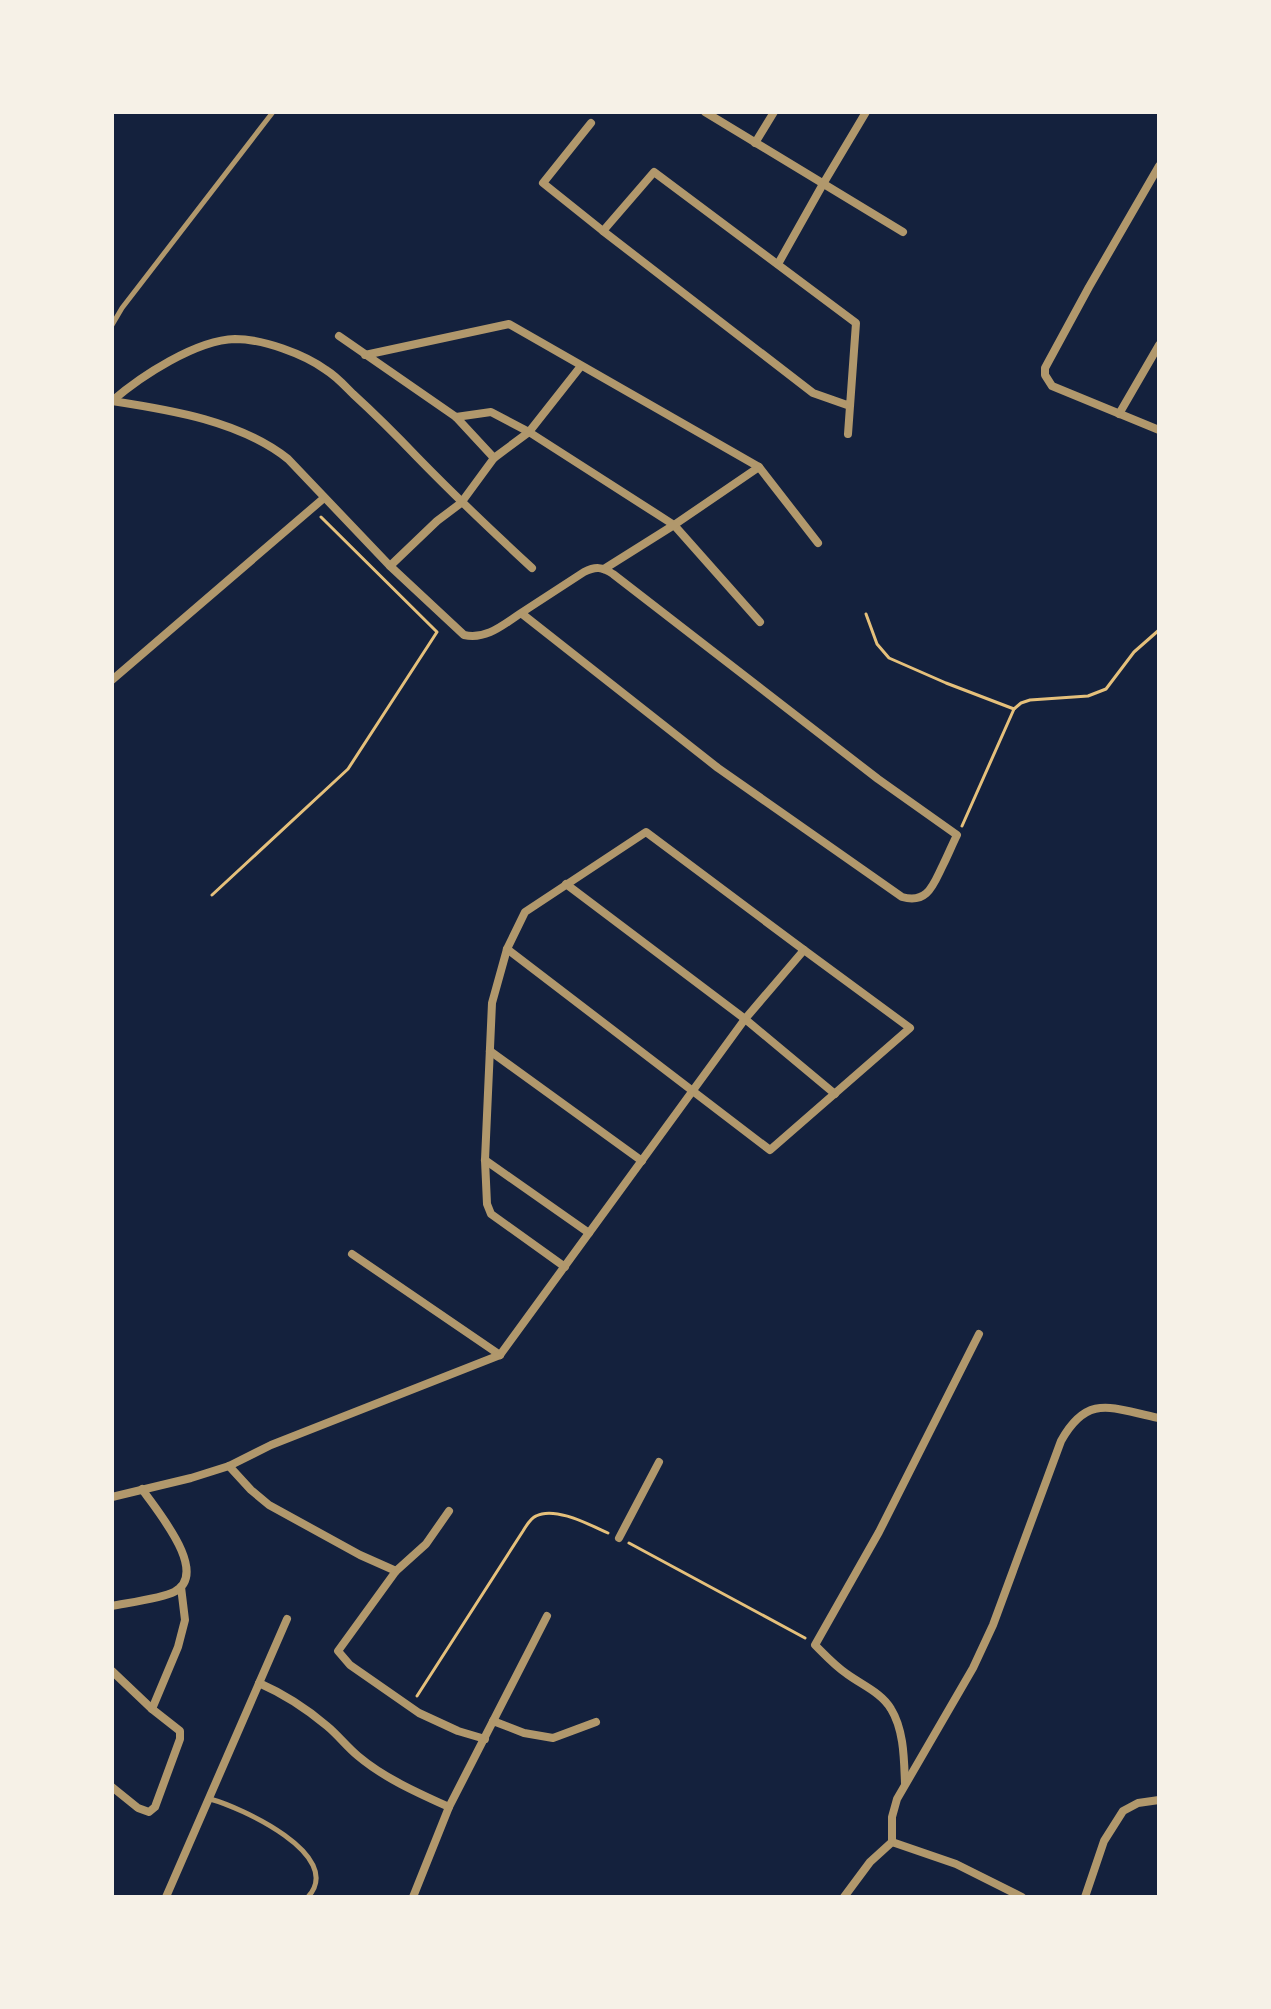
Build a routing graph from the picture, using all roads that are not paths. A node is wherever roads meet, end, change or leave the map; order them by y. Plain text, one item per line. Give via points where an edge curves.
1 (273, 112) edge
2 (705, 112) edge
3 (774, 112) edge
4 (866, 112) edge
5 (591, 123) dead end
6 (755, 143) junction
7 (1159, 166) edge
8 (823, 184) junction
9 (603, 231) junction
10 (903, 232) dead end
11 (778, 264) junction
12 (112, 325) edge
13 (339, 336) dead end
14 (1159, 345) edge
15 (365, 355) junction
16 (581, 366) junction
17 (112, 401) edge
18 (850, 406) junction
19 (1119, 414) junction
20 (456, 417) junction
21 (1159, 430) edge
22 (529, 432) junction
23 (848, 434) dead end
24 (494, 458) junction
25 (759, 467) junction
26 (324, 498) junction
27 (461, 503) junction
28 (674, 525) junction
29 (818, 543) dead end
30 (390, 566) junction
31 (532, 568) dead end
32 (604, 569) junction
33 (521, 613) junction
34 (760, 622) dead end
35 (112, 680) edge
36 (566, 884) junction
37 (507, 949) junction
38 (804, 950) junction
39 (745, 1019) junction
40 (490, 1051) junction
41 (693, 1092) junction
42 (835, 1094) junction
43 (485, 1160) junction
44 (642, 1161) junction
45 (589, 1233) junction
46 (352, 1254) dead end
47 (565, 1267) junction
48 (979, 1334) dead end
49 (500, 1355) junction
50 (1159, 1418) edge
51 (659, 1462) dead end
52 (229, 1466) junction
53 (142, 1489) junction
54 (112, 1497) edge
55 (449, 1511) dead end
56 (619, 1538) road end
57 (396, 1571) junction
58 (181, 1587) junction
59 (112, 1606) edge
60 (547, 1616) dead end
61 (287, 1619) dead end
62 (112, 1671) edge
63 (259, 1683) junction
64 (152, 1709) junction
65 (493, 1721) junction
66 (596, 1722) dead end
67 (485, 1739) junction
68 (905, 1784) junction
69 (112, 1787) edge
70 (210, 1799) junction
71 (1159, 1800) edge
72 (449, 1807) junction
73 (892, 1842) junction
74 (166, 1897) edge
75 (308, 1897) edge
76 (413, 1897) edge
77 (844, 1897) edge
78 (1022, 1897) edge
79 (1085, 1897) edge

1 - 12 lane
2 - 6 street
3 - 6 street
4 - 8 street
5 - 9 street via 543,183
6 - 8 street
7 - 19 street via 1045,368 1052,386
8 - 10 street
8 - 11 street
9 - 11 street via 654,172
9 - 18 street via 813,393
11 - 18 street via 856,323
13 - 15 street
14 - 19 street
15 - 16 street via 509,324
15 - 20 street
16 - 22 street
16 - 25 street
17 - 26 street via 160,408 256,438 288,459
17 - 27 street via 133,382 206,344 254,341 329,371
18 - 23 street
19 - 21 street
20 - 22 street via 491,412
20 - 24 street
22 - 24 street
22 - 28 street
24 - 27 street
25 - 28 street
25 - 29 street
26 - 30 street
26 - 35 street
27 - 30 street
27 - 31 street
28 - 32 street
28 - 34 street
30 - 33 street via 464,635 489,634
32 - 33 street via 584,572
32 - 33 street via 957,835 932,889 918,899 902,897 718,768
36 - 37 street via 525,912
36 - 38 street via 646,832
36 - 39 street
37 - 40 street via 492,1003
37 - 41 street
38 - 39 street
38 - 42 street via 910,1028
39 - 41 street
39 - 42 street
40 - 43 street
40 - 44 street
41 - 42 street via 770,1150
41 - 44 street
43 - 45 street
43 - 47 street via 491,1214
44 - 45 street
45 - 47 street
46 - 49 street
47 - 49 street
48 - 68 street via 815,1645 891,1708 903,1751
49 - 52 street
50 - 68 street via 1101,1407 1089,1409 1070,1425 993,1625
51 - 56 street
52 - 53 street
52 - 57 street via 269,1505
53 - 54 street
53 - 58 street via 186,1560 188,1573
55 - 57 street via 426,1544
57 - 67 street via 338,1651 419,1713
58 - 59 street
58 - 64 street via 185,1620
60 - 65 street
61 - 63 street
62 - 64 street
63 - 70 street
63 - 72 street via 329,1727 388,1777
64 - 69 street via 180,1731 155,1807 149,1812 138,1808
65 - 66 street via 553,1738
65 - 67 street
67 - 72 street
68 - 73 street via 892,1817
70 - 74 street
70 - 75 lane via 265,1822 303,1850 317,1883
71 - 79 street via 1123,1811 1104,1841
72 - 76 street
73 - 77 street
73 - 78 street via 956,1864

